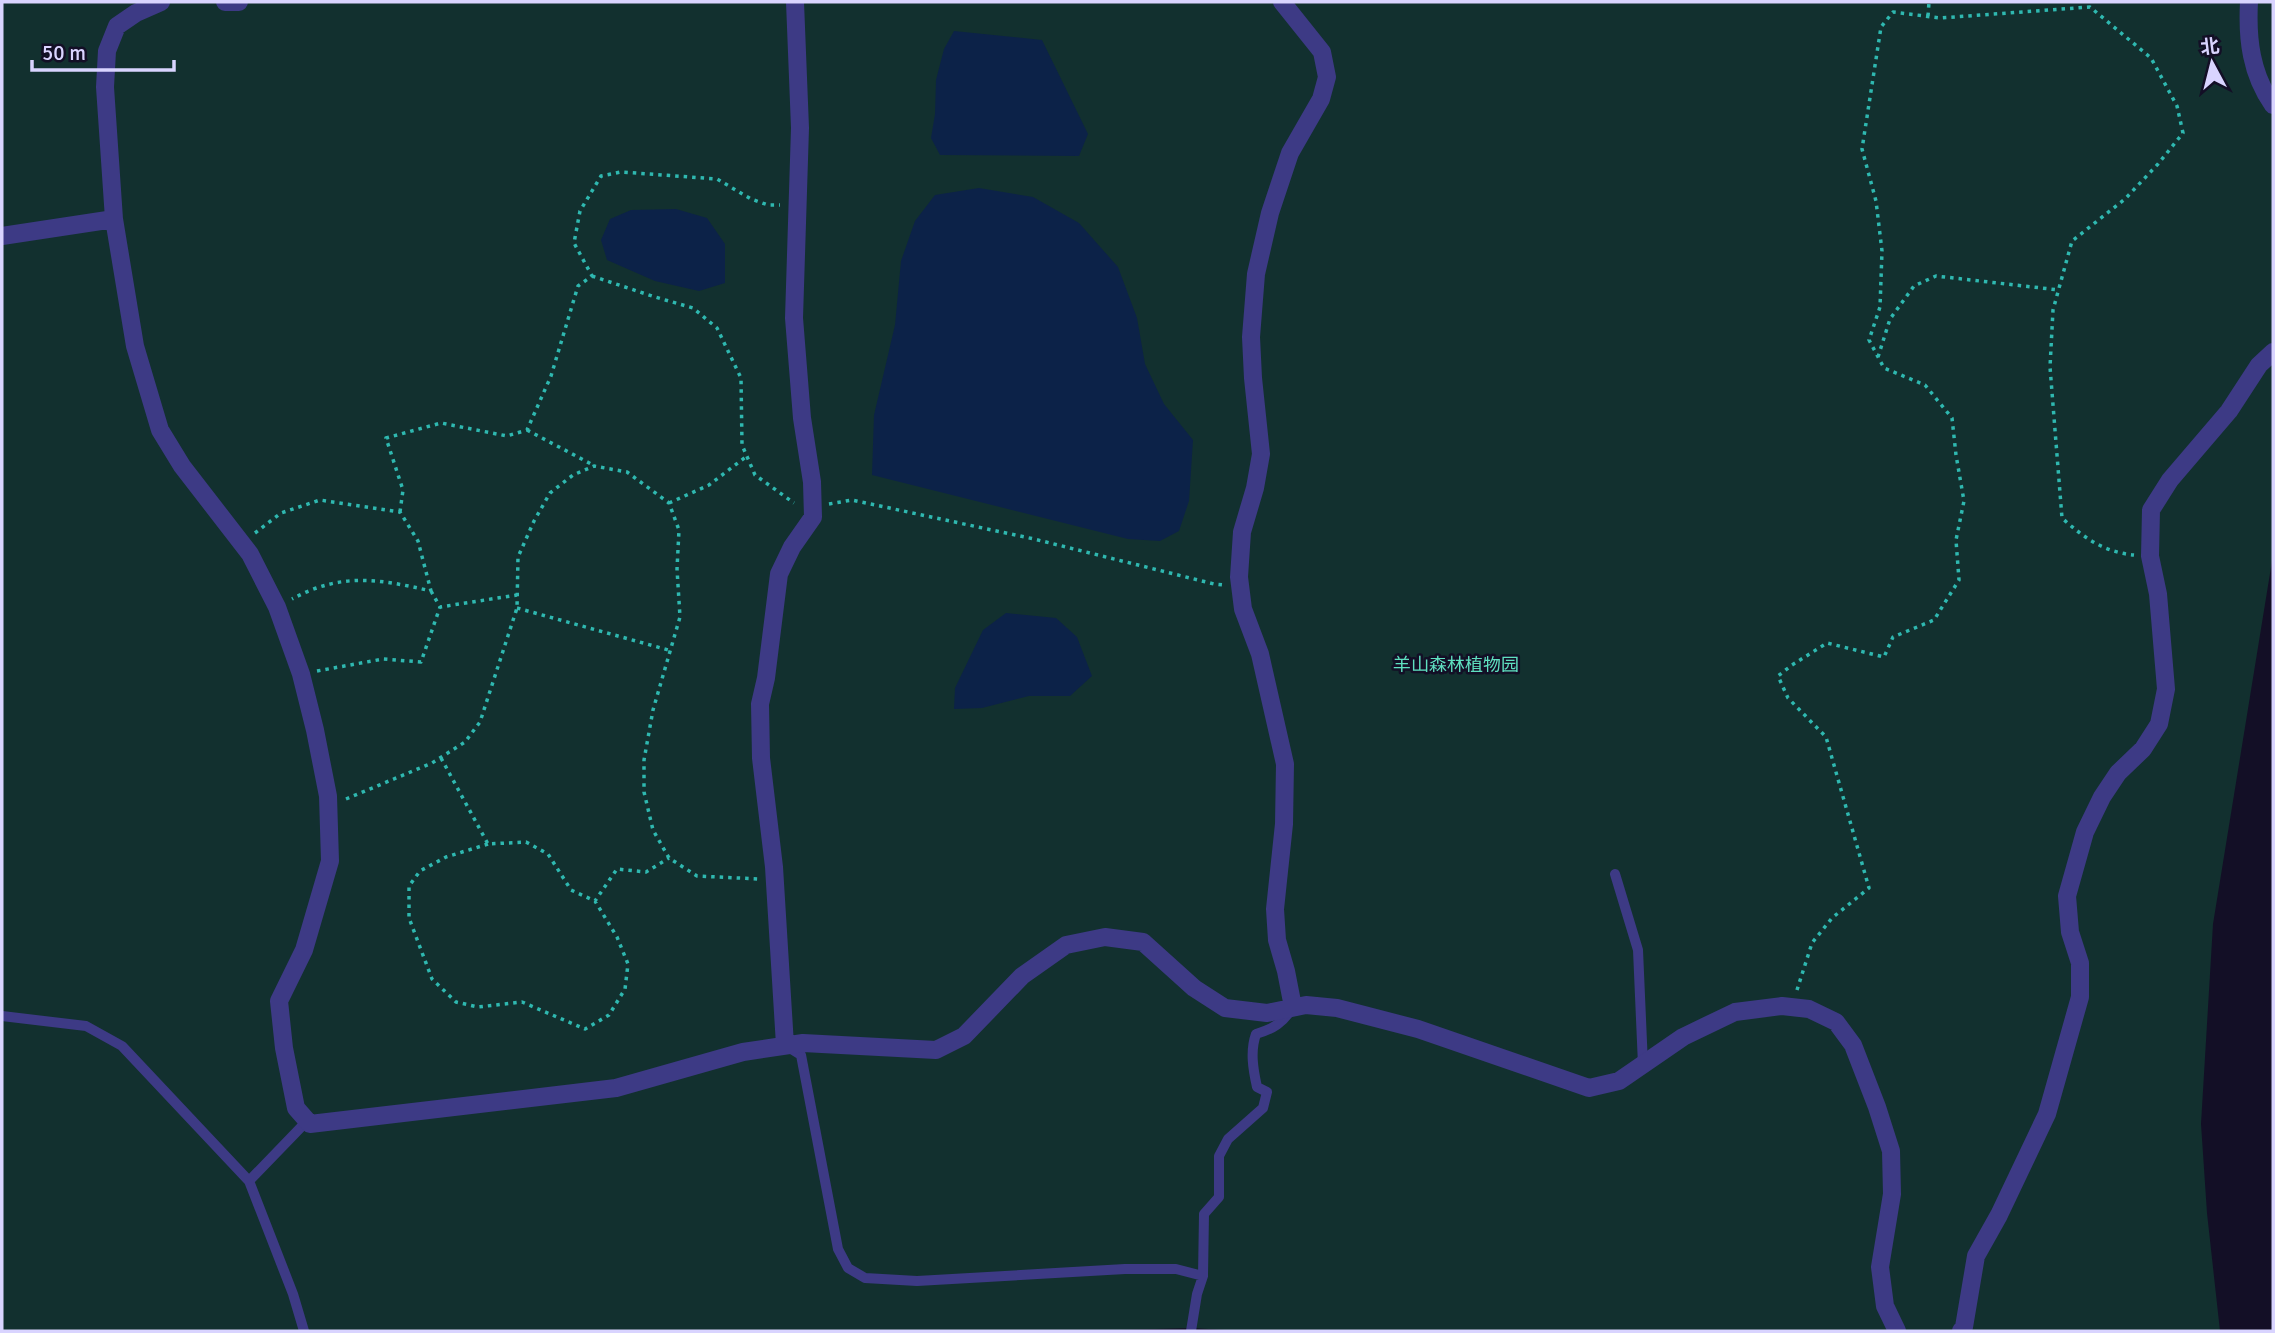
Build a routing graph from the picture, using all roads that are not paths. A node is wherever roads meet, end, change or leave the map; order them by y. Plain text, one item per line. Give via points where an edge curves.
1 (161, 2) edge
2 (225, 2) edge
3 (239, 2) edge
4 (795, 2) edge
5 (1282, 2) edge
6 (2249, 2) edge
7 (2273, 105) edge
8 (114, 219) junction
9 (2, 236) edge
10 (2273, 352) edge
11 (1615, 874) dead end
12 (1293, 1007) junction
13 (2, 1016) edge
14 (785, 1045) junction
15 (1643, 1065) junction
16 (307, 1121) junction
17 (249, 1181) junction
18 (1203, 1276) junction
19 (304, 1331) edge
20 (1191, 1331) edge
21 (1897, 1331) edge
22 (1961, 1331) edge

1 - 8 street via 117,26 107,51 105,88
2 - 3 street
4 - 14 street via 800,128 794,318 813,512 779,574 760,704
5 - 12 street via 1322,52 1326,77 1321,99 1290,153 1256,274 1252,351 1261,454 1242,532 1240,585 1285,764 1275,909 1277,940
6 - 7 street via 2254,67
8 - 9 street
8 - 16 street via 135,346 160,430 182,466 242,542 277,607 315,730 328,807 330,861 304,950 279,1001 296,1108
10 - 22 street via 2151,510 2150,556 2164,643 2166,690 2159,724 2143,749 2118,773 2085,832 2067,896 2070,932 2080,963 2080,997 2047,1114 1976,1256
11 - 15 lane via 1638,950
12 - 14 street via 1267,1013 1225,1008 1194,988 1143,942 1105,937 1066,945 1022,976 964,1036 936,1050 803,1042
12 - 15 street via 1337,1008 1418,1029 1589,1088 1619,1081
12 - 18 lane via 1273,1029 1256,1034 1255,1077 1257,1087 1266,1092 1265,1100 1263,1108 1228,1139 1219,1156 1219,1196 1204,1214
13 - 17 lane via 86,1026 122,1046
14 - 16 street via 743,1052 616,1088 335,1122
14 - 18 lane via 802,1055 838,1249 848,1268 865,1278 917,1281 1125,1269 1176,1269
15 - 21 street via 1683,1037 1735,1012 1791,1007 1809,1009 1836,1022 1853,1045 1891,1151 1892,1194 1880,1267 1885,1306
16 - 17 lane
17 - 19 lane
18 - 20 lane

